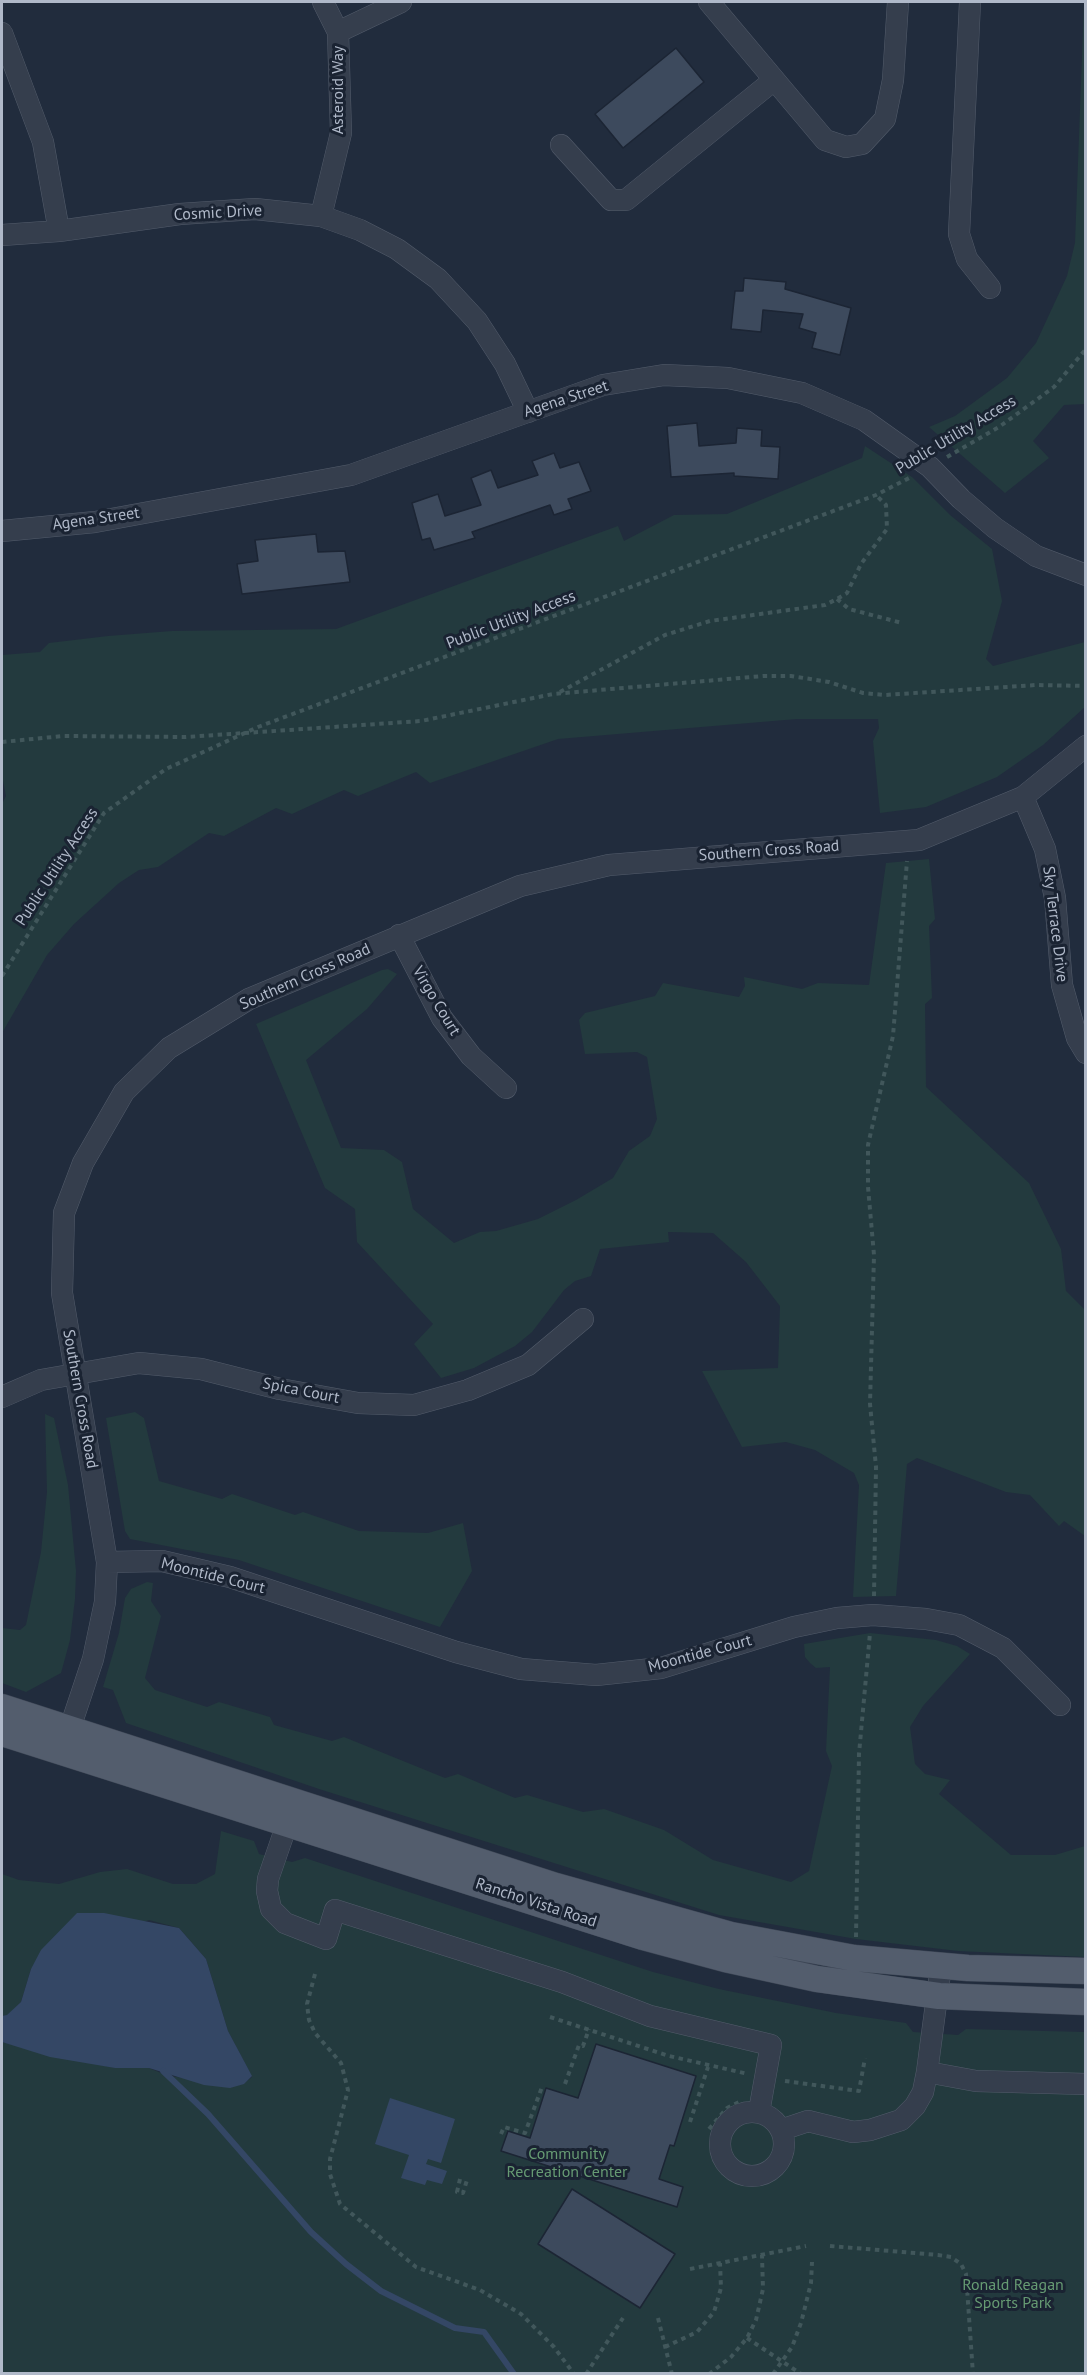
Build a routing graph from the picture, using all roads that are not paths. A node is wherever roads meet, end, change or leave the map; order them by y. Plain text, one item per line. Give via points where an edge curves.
1 (323, 2) edge
2 (400, 2) edge
3 (710, 2) edge
4 (898, 2) edge
5 (970, 2) edge
6 (338, 32) junction
7 (2, 33) edge
8 (774, 80) junction
9 (561, 145) dead end
10 (321, 216) junction
11 (59, 231) junction
12 (2, 235) edge
13 (990, 288) dead end
14 (528, 411) junction
15 (2, 531) edge
16 (1086, 575) edge
17 (1086, 746) edge
18 (1023, 797) junction
19 (399, 935) junction
20 (1086, 1053) edge
21 (506, 1088) dead end
22 (583, 1319) dead end
23 (73, 1373) junction
24 (2, 1397) edge
25 (107, 1562) junction
26 (1060, 1705) dead end
27 (2, 1707) edge
28 (69, 1728) junction
29 (2, 1733) edge
30 (62, 1752) junction
31 (286, 1824) junction
32 (941, 1966) junction
33 (1086, 1971) edge
34 (939, 1996) junction
35 (1086, 2002) edge
36 (927, 2072) junction
37 (1086, 2084) edge
38 (759, 2094) junction
39 (781, 2130) junction

1 - 6 street, Asteroid Way
2 - 6 street
3 - 8 street
4 - 8 street via 893,80 885,119 862,144 846,147 825,140
5 - 13 street via 959,234 967,259
6 - 10 street, Asteroid Way via 341,133
7 - 11 street via 43,142
8 - 9 street via 627,200 611,200
10 - 11 street, Cosmic Drive via 255,209 180,214
10 - 14 street, Cosmic Drive via 388,244 438,279 477,321 505,364
11 - 12 street, Cosmic Drive
14 - 15 street, Agena Street via 351,475 95,522
14 - 16 street, Agena Street via 603,385 664,375 728,378 802,393 864,420 930,467 994,528 1036,556
17 - 18 street, Southern Cross Road
18 - 19 street, Southern Cross Road via 909,842 609,865 520,886
18 - 20 street, Sky Terrace Drive via 1045,849 1055,898 1062,985 1077,1038
19 - 21 street, Virgo Court via 442,1018 471,1056
19 - 23 street, Southern Cross Road via 249,999 169,1048 124,1092 83,1163 64,1213 62,1293
22 - 23 street, Spica Court via 528,1365 468,1390 414,1406 358,1403 201,1369 139,1363
23 - 24 street, Spica Court via 41,1380
23 - 25 street, Southern Cross Road
25 - 26 street, Moontide Court via 162,1562 230,1576 456,1652 521,1669 596,1676 661,1668 794,1627 837,1618 873,1615 926,1619 959,1625 1003,1648
25 - 28 street, Southern Cross Road via 105,1602 93,1659
27 - 28 main road, Rancho Vista Road
28 - 30 street, Southern Cross Road
28 - 32 main road, Rancho Vista Road via 556,1886 730,1935 854,1958
29 - 30 main road, Rancho Vista Road
30 - 31 main road, Rancho Vista Road
31 - 34 main road, Rancho Vista Road via 643,1937 725,1959 817,1979
31 - 38 street via 267,1891 271,1909 285,1923 326,1939 335,1911 562,1982 650,2016 771,2045
32 - 33 main road, Rancho Vista Road
32 - 34 street
34 - 35 main road, Rancho Vista Road
34 - 36 street
36 - 37 street via 976,2080
36 - 39 street via 923,2092 901,2120 853,2132 808,2121
38 - 39 street via 766,2114
38 - 39 street via 745,2112 733,2117 723,2128 720,2153 741,2175 758,2176 774,2168 785,2146

